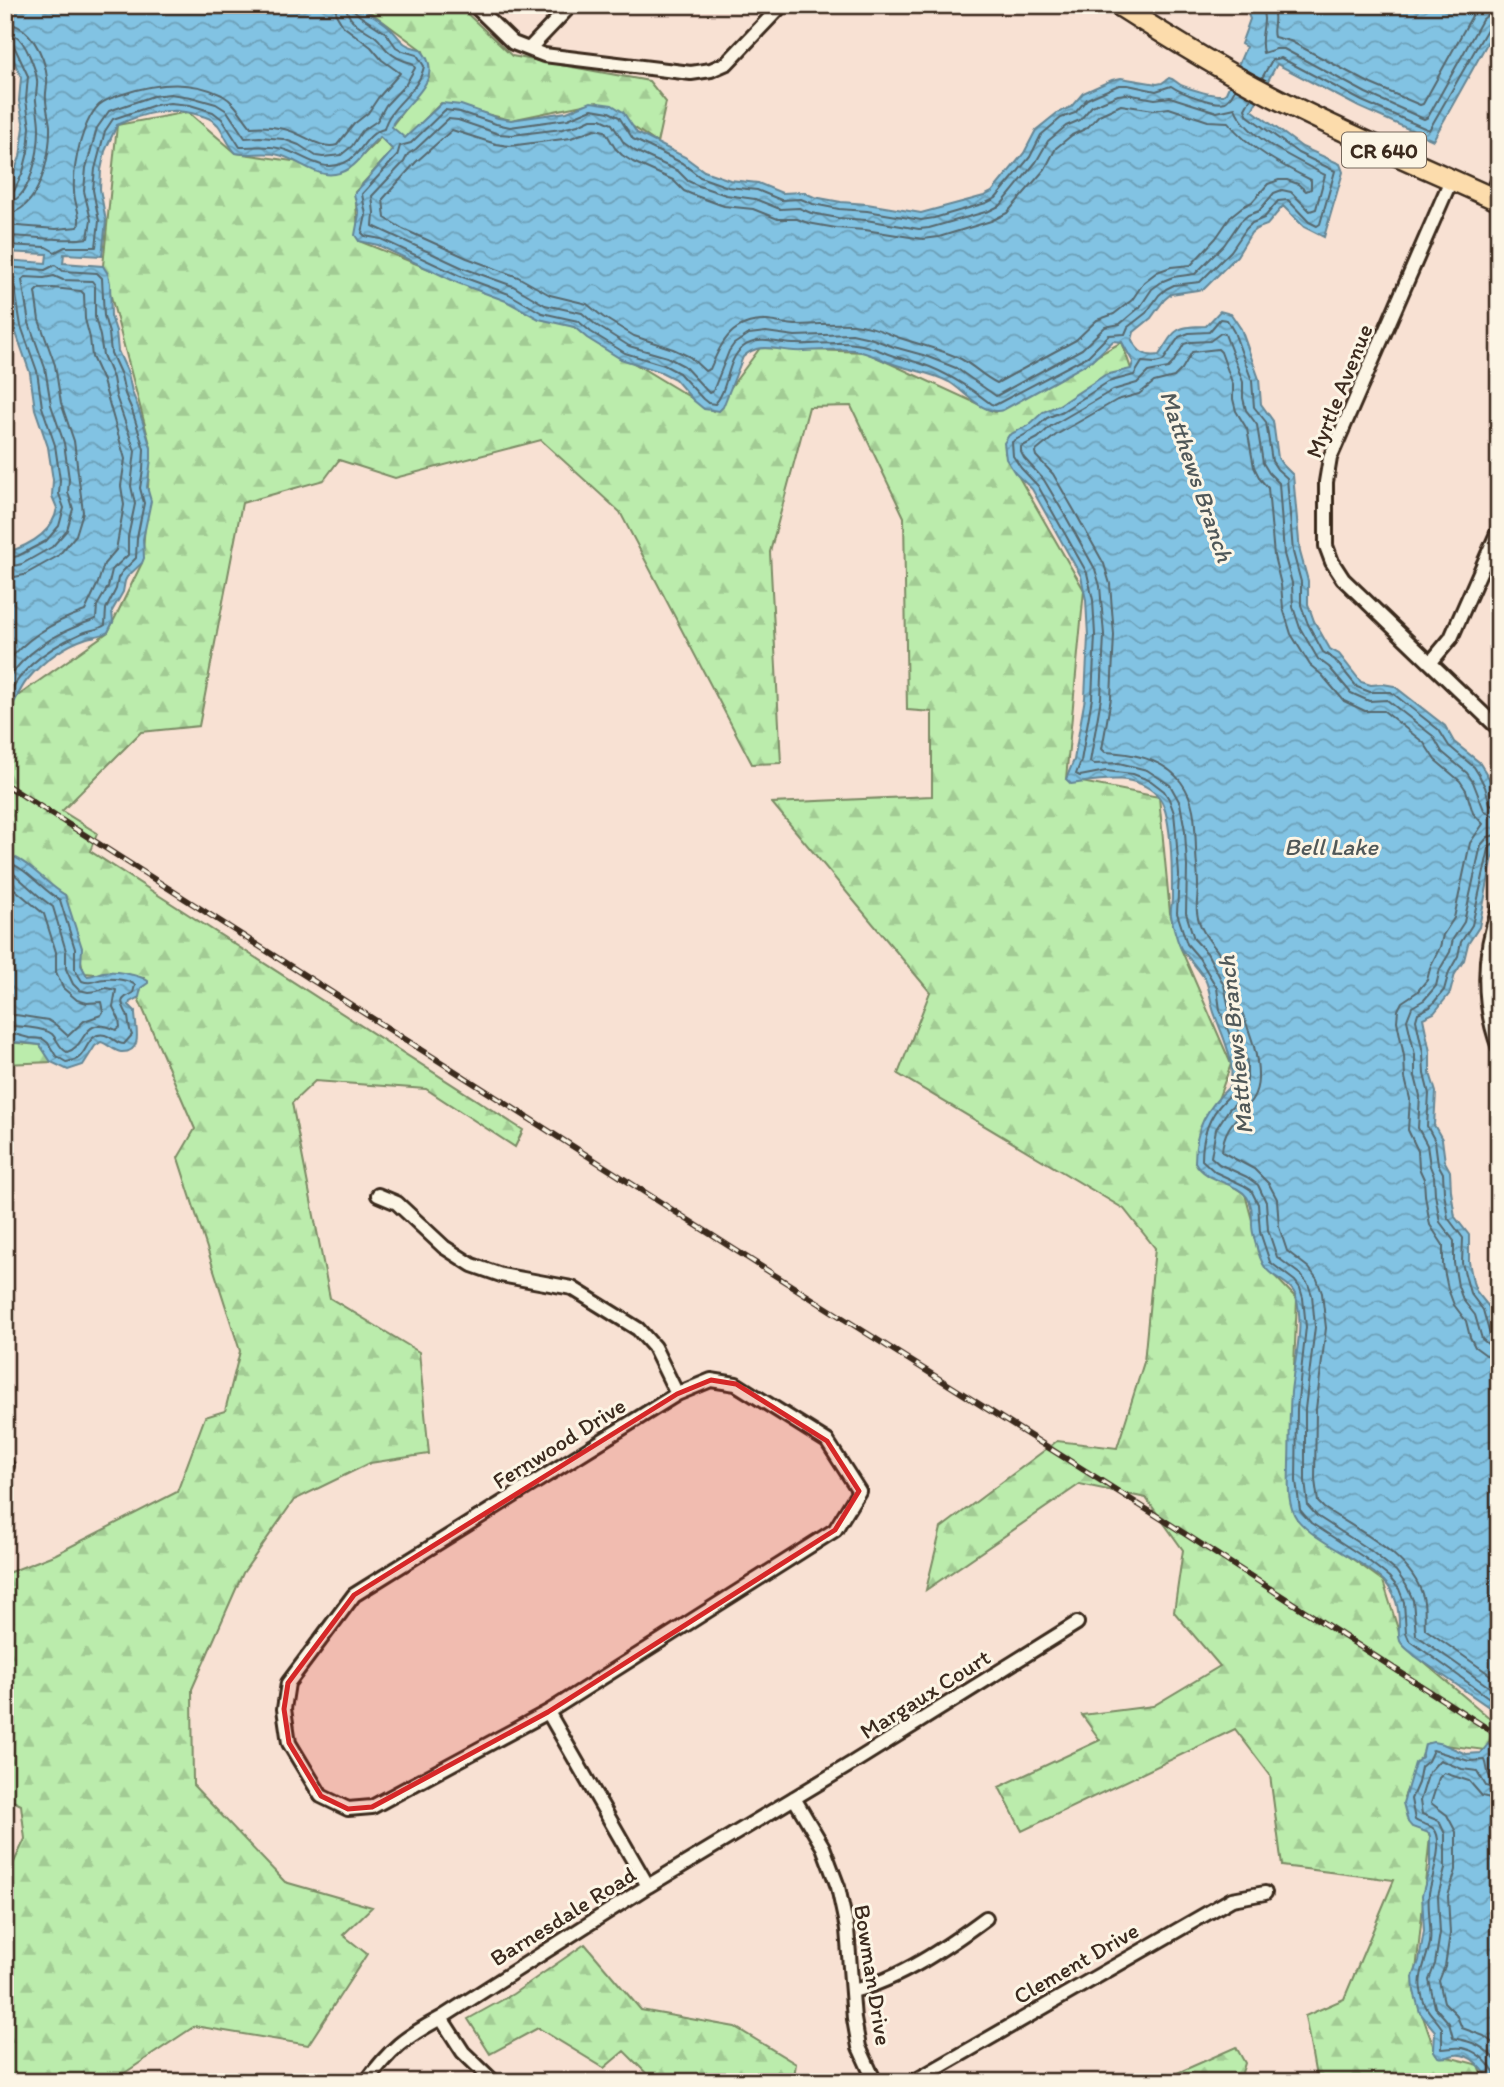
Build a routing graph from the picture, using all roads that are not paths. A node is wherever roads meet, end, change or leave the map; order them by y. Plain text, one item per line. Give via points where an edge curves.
1 (474, 5) edge
2 (571, 5) edge
3 (782, 5) edge
4 (1118, 5) edge
5 (529, 49) junction
6 (1451, 180) junction
7 (1496, 192) edge
8 (1499, 529) edge
9 (1431, 662) junction
10 (1499, 729) edge
11 (1499, 909) edge
12 (1499, 1048) edge
13 (378, 1195) dead end
14 (677, 1394) junction
15 (1077, 1623) dead end
16 (548, 1712) junction
17 (794, 1798) junction
18 (648, 1886) junction
19 (1265, 1893) dead end
20 (986, 1918) dead end
21 (853, 1991) junction
22 (441, 2018) junction
23 (366, 2082) edge
24 (494, 2082) edge
25 (875, 2082) edge
26 (913, 2082) edge

1 - 5 street via 513,43
2 - 5 street
3 - 5 street via 727,63 711,70 691,73 544,55
4 - 6 main road, CR 640 via 1270,95
6 - 7 main road, CR 640
6 - 9 street, Myrtle Avenue via 1330,458 1326,482 1326,546 1332,562 1343,579
8 - 9 street via 1451,638
9 - 10 street, Myrtle Avenue
11 - 12 street via 1486,966 1486,993
13 - 14 street via 397,1203 444,1247 472,1265 572,1288 638,1329 654,1347
14 - 16 street, Fernwood Drive via 710,1380 736,1384 827,1441 859,1491 835,1530
14 - 16 street, Fernwood Drive via 354,1595 288,1682 284,1709 289,1743 321,1796 348,1809 372,1807
15 - 17 street, Margaux Court
16 - 18 street
17 - 18 street, Barnesdale Road
17 - 21 street, Bowman Drive via 823,1847 838,1887
18 - 22 street, Barnesdale Road
19 - 26 street, Clement Drive via 1232,1899
20 - 21 street via 880,1983
21 - 25 street, Bowman Drive via 859,2047
22 - 23 street, Barnesdale Road via 396,2045
22 - 24 street via 463,2052

